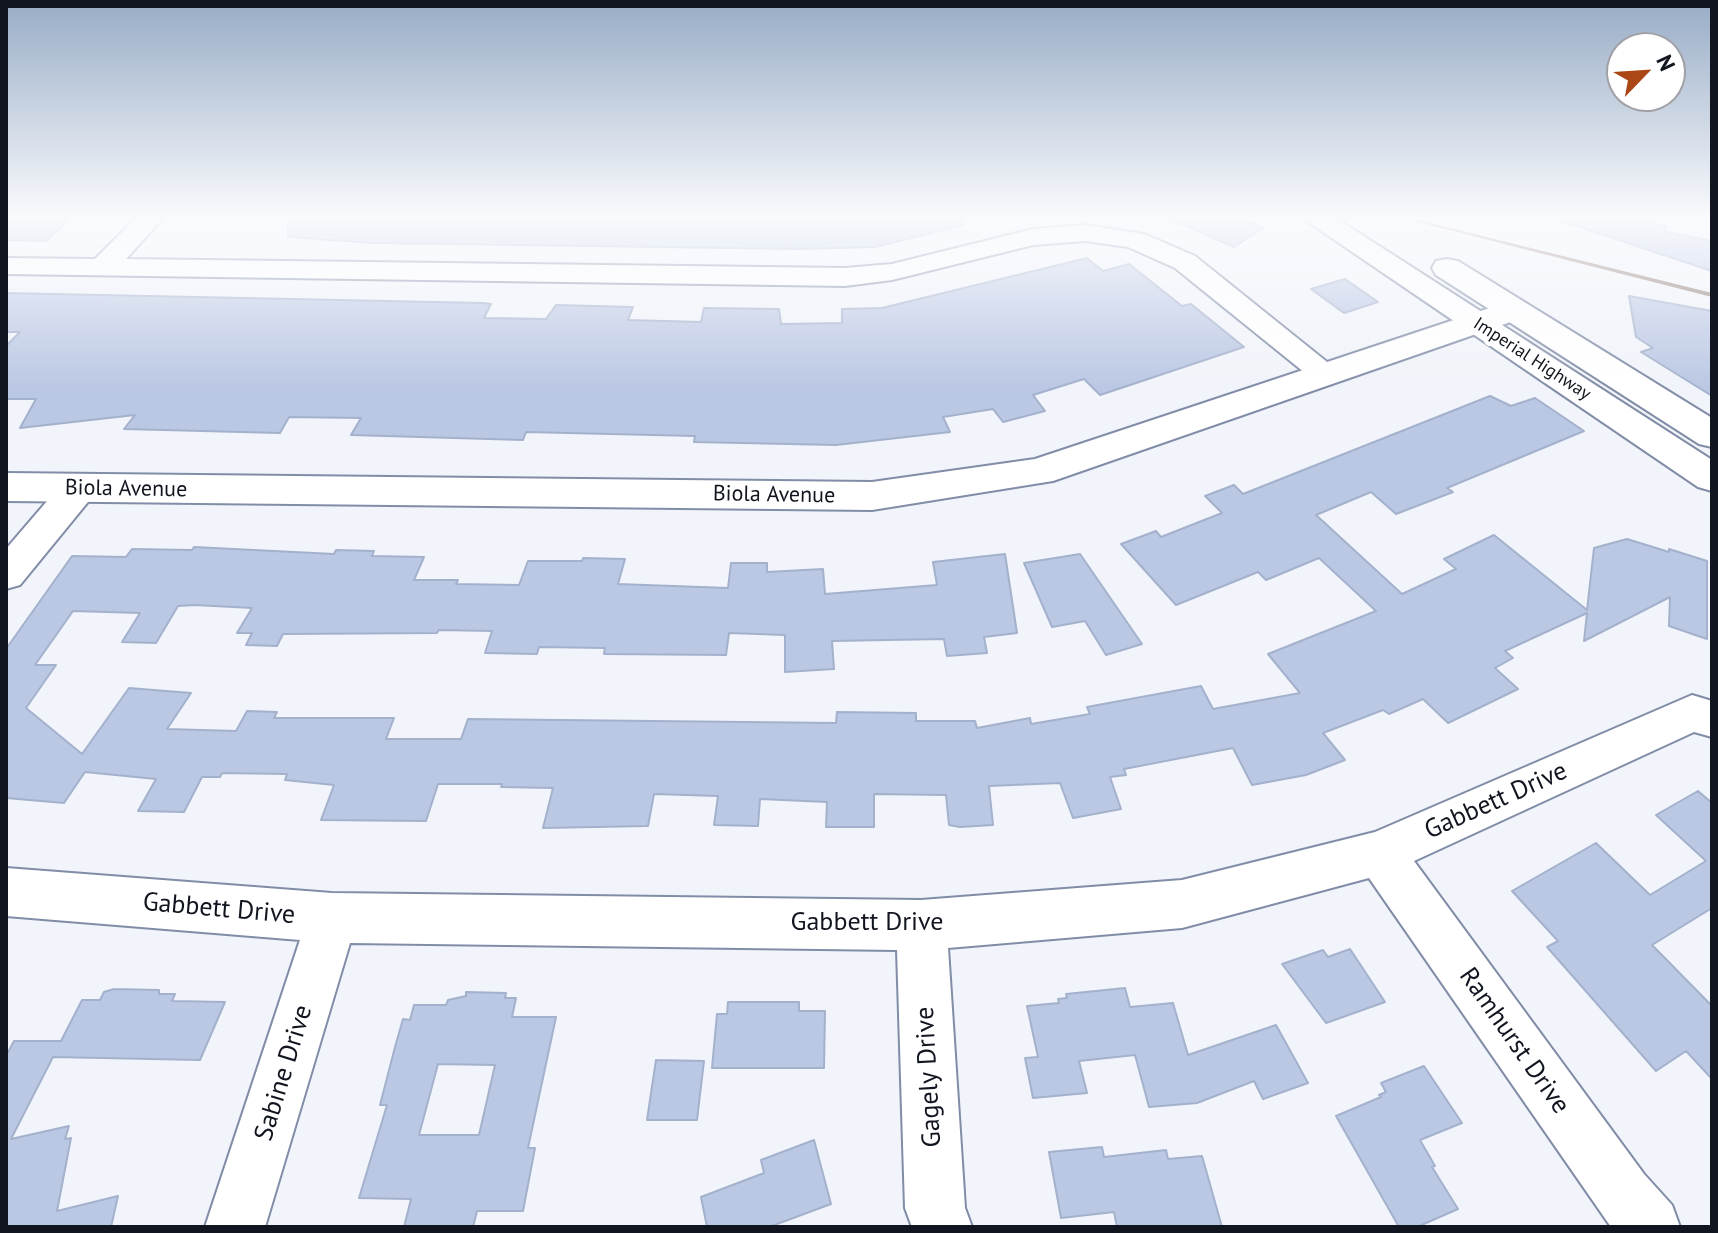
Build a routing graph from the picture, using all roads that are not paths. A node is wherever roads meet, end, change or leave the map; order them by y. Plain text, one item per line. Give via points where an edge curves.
1 (570, 273) edge
2 (887, 273) edge
3 (1198, 273) edge
4 (1400, 273) edge
5 (1454, 273) edge
6 (1514, 310) junction
7 (1477, 323) junction
8 (1326, 374) junction
9 (1712, 435) edge
10 (1712, 478) edge
11 (6, 487) edge
12 (79, 488) junction
13 (6, 575) edge
14 (1702, 716) edge
15 (1380, 853) junction
16 (6, 892) edge
17 (332, 918) junction
18 (921, 925) junction
19 (235, 1227) edge
20 (942, 1227) edge
21 (1650, 1227) edge

1 - 2 street via 845,277
3 - 8 street
4 - 7 street, Imperial Highway
5 - 6 street, Imperial Highway
6 - 7 street, Biola Avenue
6 - 9 street, Imperial Highway
7 - 8 street, Biola Avenue
7 - 10 street, Imperial Highway
8 - 12 street, Biola Avenue via 1039,472 872,496
11 - 12 street, Biola Avenue
12 - 13 street
14 - 15 street, Gabbett Drive
15 - 18 street, Gabbett Drive via 1182,904
15 - 21 street, Ramhurst Drive
16 - 17 street, Gabbett Drive
17 - 18 street, Gabbett Drive
17 - 19 street, Sabine Drive
18 - 20 street, Gagely Drive via 935,1208

